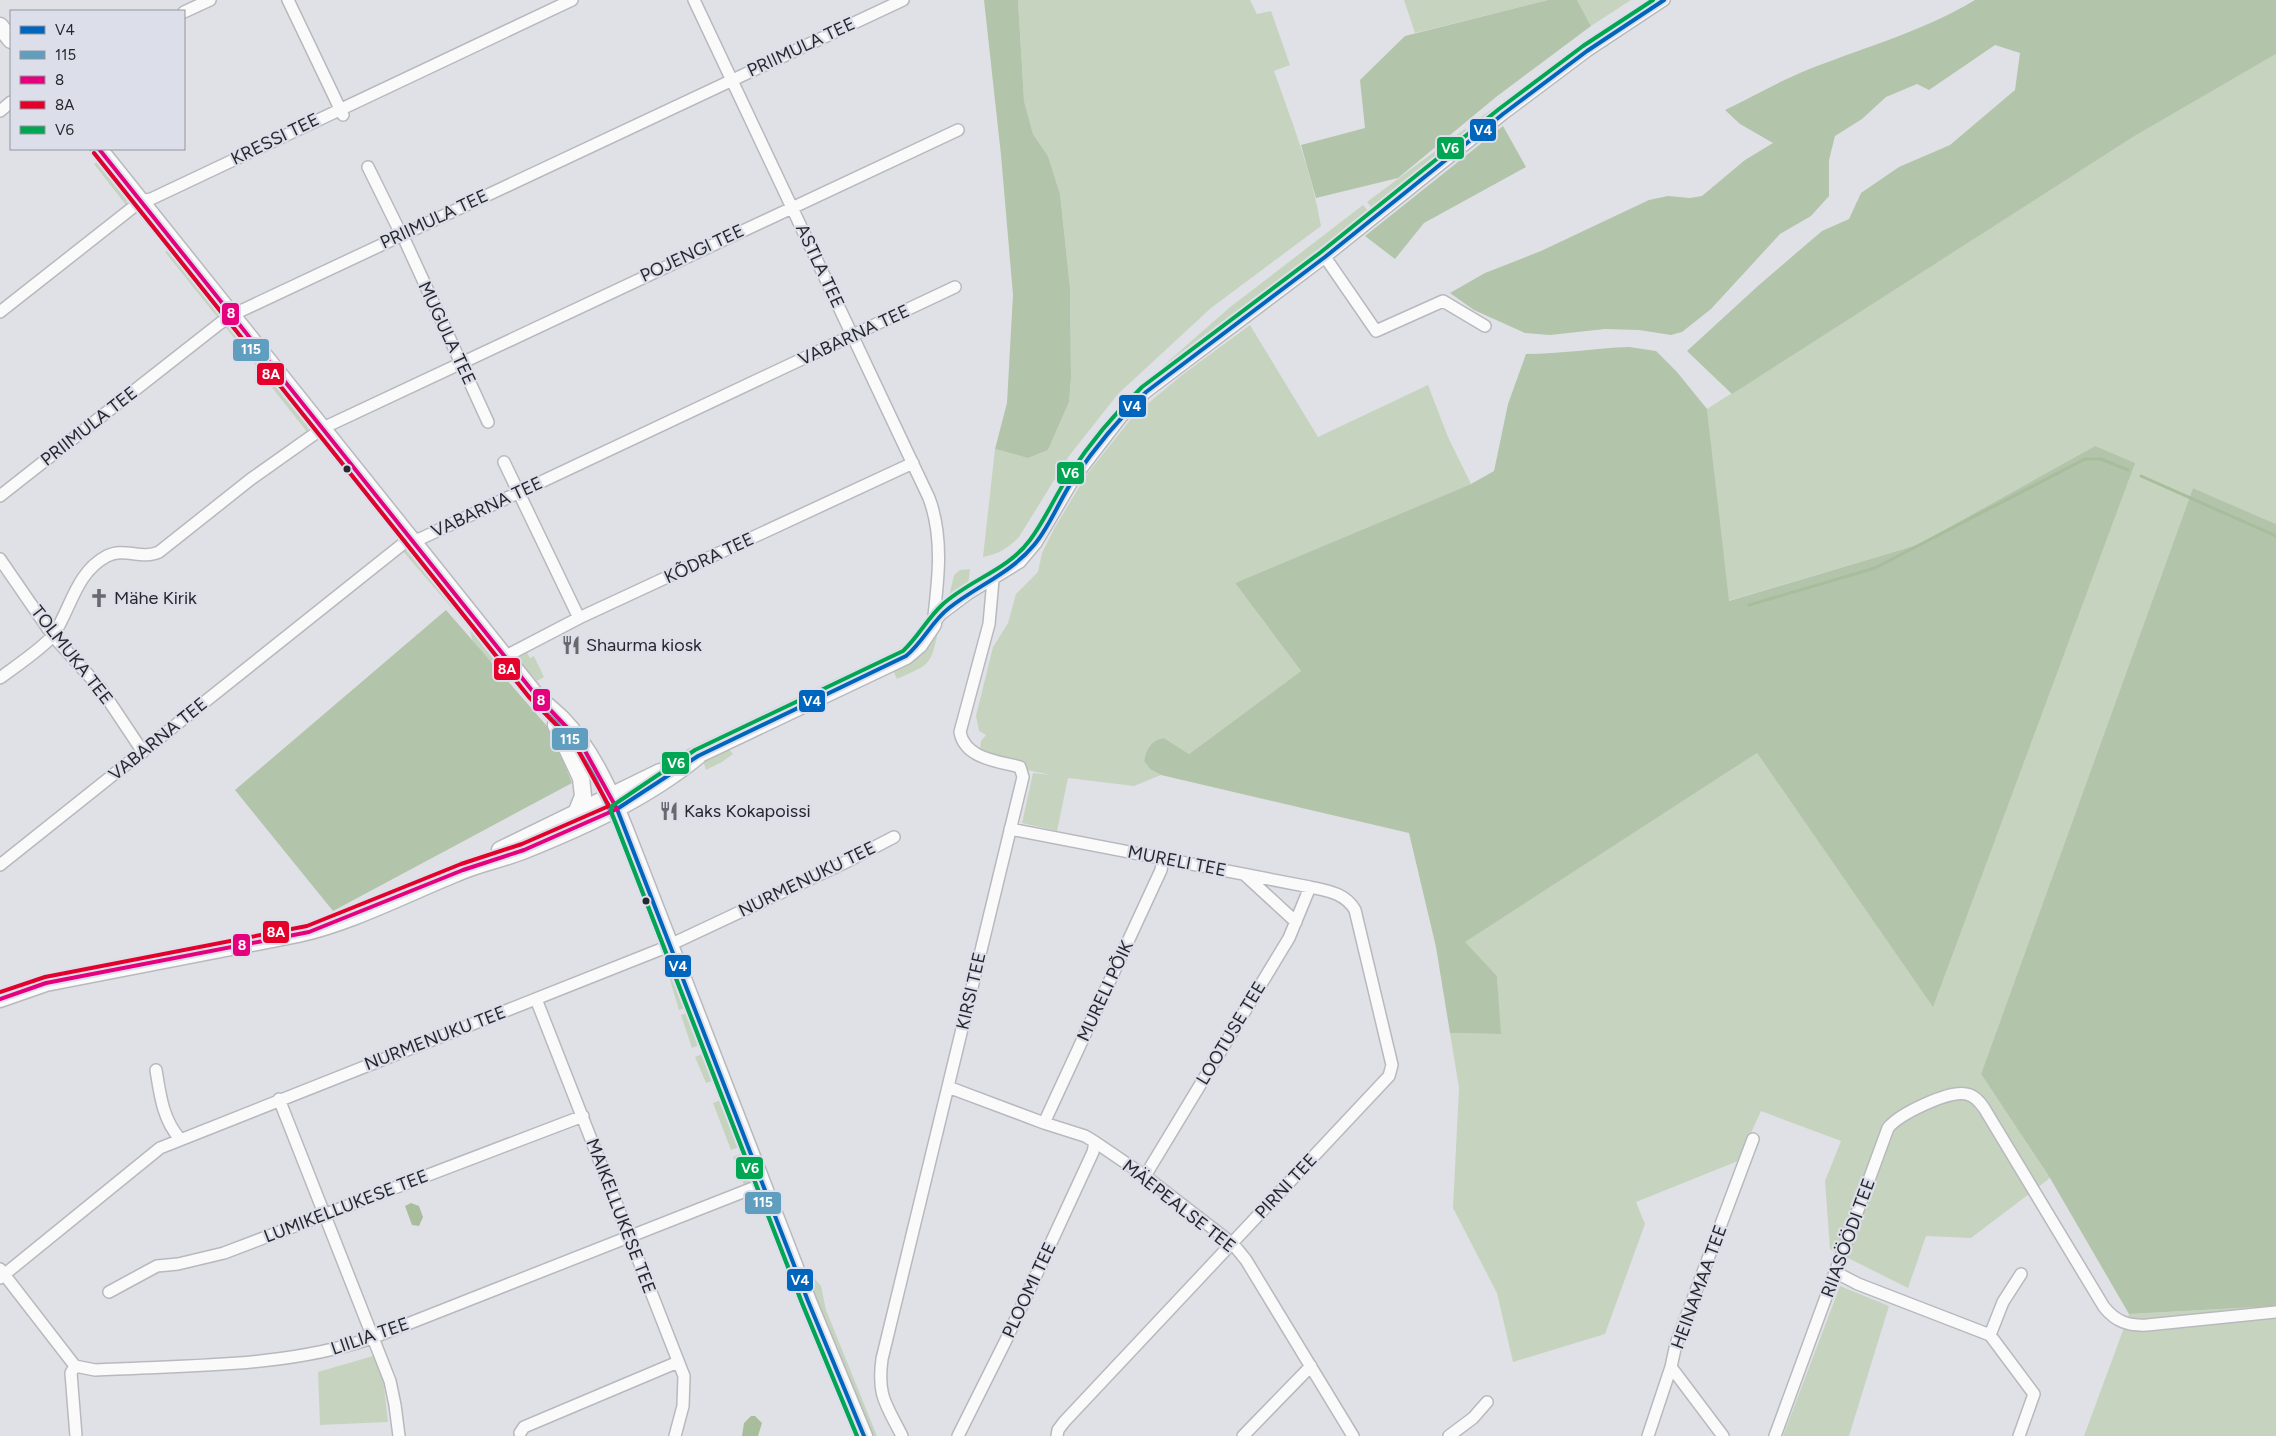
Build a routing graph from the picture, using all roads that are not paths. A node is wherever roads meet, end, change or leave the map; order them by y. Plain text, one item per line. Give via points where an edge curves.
1 (210, 0) edge
2 (572, 0) edge
3 (694, 0) edge
4 (903, 0) edge
5 (1664, 0) edge
6 (289, 1) edge
7 (185, 12) edge
8 (0, 26) edge
9 (10, 39) edge
10 (731, 79) junction
11 (10, 103) edge
12 (0, 111) edge
13 (341, 112) junction
14 (958, 130) dead end
15 (100, 150) edge
16 (368, 167) dead end
17 (141, 201) junction
18 (792, 207) junction
19 (403, 239) junction
20 (1325, 257) junction
21 (956, 287) dead end
22 (0, 312) edge
23 (232, 315) junction
24 (1485, 326) dead end
25 (853, 335) junction
26 (461, 362) junction
27 (488, 422) dead end
28 (323, 428) junction
29 (504, 462) dead end
30 (913, 463) junction
31 (519, 492) junction
32 (0, 496) edge
33 (413, 541) junction
34 (0, 559) edge
35 (993, 580) junction
36 (579, 618) junction
37 (933, 624) junction
38 (53, 636) junction
39 (506, 656) junction
40 (0, 678) edge
41 (548, 708) junction
42 (144, 752) junction
43 (614, 802) junction
44 (577, 810) junction
45 (1010, 829) junction
46 (894, 836) dead end
47 (1163, 859) junction
48 (0, 864) edge
49 (463, 870) junction
50 (1245, 875) junction
51 (1310, 888) junction
52 (1343, 897) joint
53 (1296, 922) junction
54 (670, 944) junction
55 (0, 999) edge
56 (536, 999) junction
57 (156, 1070) dead end
58 (948, 1087) junction
59 (279, 1099) junction
60 (583, 1116) junction
61 (1044, 1123) junction
62 (180, 1139) junction
63 (1753, 1139) dead end
64 (1095, 1142) junction
65 (1144, 1176) junction
66 (763, 1184) junction
67 (325, 1214) junction
68 (629, 1237) junction
69 (1232, 1244) junction
70 (1835, 1272) junction
71 (1, 1274) edge
72 (2022, 1274) dead end
73 (109, 1292) dead end
74 (2276, 1312) edge
75 (1990, 1335) junction
76 (372, 1338) junction
77 (678, 1362) junction
78 (75, 1366) junction
79 (1311, 1366) junction
80 (1671, 1367) junction
81 (1487, 1402) dead end
82 (520, 1433) dead end
83 (76, 1436) edge
84 (398, 1436) edge
85 (675, 1436) edge
86 (864, 1436) edge
87 (902, 1436) edge
88 (958, 1436) edge
89 (1058, 1436) edge
90 (1243, 1436) edge
91 (1353, 1436) edge
92 (1449, 1436) edge
93 (1648, 1436) edge
94 (1723, 1436) edge
95 (1774, 1436) edge
96 (2019, 1436) edge

1 - 7 street
2 - 13 street, KRESSI TEE
3 - 10 street, ASTLA TEE
4 - 10 street, PRIIMULA TEE
5 - 20 street via 1587,51 1503,114
6 - 13 street
8 - 9 main road
10 - 18 street, ASTLA TEE
10 - 19 street, PRIIMULA TEE
11 - 12 street
13 - 17 street, KRESSI TEE
14 - 18 street, POJENGI TEE
15 - 17 main road
16 - 19 street, MUGULA TEE
17 - 22 street, KRESSI TEE
17 - 23 main road
18 - 25 street, ASTLA TEE
18 - 26 street, POJENGI TEE
19 - 23 street, PRIIMULA TEE
19 - 26 street, MUGULA TEE
20 - 24 street via 1376,331 1442,301
20 - 35 street via 1146,392 1122,416 1074,477 1036,542 1020,562
21 - 25 street, VABARNA TEE
23 - 28 main road
23 - 32 street, PRIIMULA TEE
25 - 30 street, ASTLA TEE
25 - 31 street, VABARNA TEE
26 - 27 street, MUGULA TEE
26 - 28 street, POJENGI TEE
28 - 33 main road
28 - 38 street, POJENGI TEE via 250,479 159,552 150,555 124,552 105,556 77,586
29 - 31 street
30 - 36 street, KÕDRA TEE
30 - 37 street, ASTLA TEE via 930,498 938,525 939,558
31 - 33 street, VABARNA TEE
31 - 36 street
33 - 39 main road
33 - 42 street, VABARNA TEE via 397,547
34 - 38 street, TOLMUKA TEE
35 - 37 street via 969,593
35 - 45 street, KIRSI TEE via 989,624 960,732 963,743 973,753 1022,770
36 - 39 street, KÕDRA TEE
37 - 43 main road via 919,645 906,656 698,756
38 - 40 street, POJENGI TEE
38 - 42 street, TOLMUKA TEE via 101,689
39 - 41 main road
41 - 43 main road via 562,720 586,752
41 - 44 main road via 581,778 583,796
42 - 48 street, VABARNA TEE
43 - 44 main road
43 - 49 main road via 524,850
43 - 54 main road
44 - 49 main road
45 - 47 street, MURELI TEE
45 - 58 street, KIRSI TEE
46 - 54 street, NURMENUKU TEE via 842,864
47 - 50 street, MURELI TEE
47 - 61 street, MURELI PÕIK via 1162,870
49 - 55 main road via 309,932 46,983
50 - 51 street, MURELI TEE
50 - 53 street
51 - 52 street, MURELI TEE
51 - 53 street, LOOTUSE TEE
52 - 69 street, PIRNI TEE via 1355,910 1392,1065 1389,1076
53 - 65 street, LOOTUSE TEE
54 - 56 street, NURMENUKU TEE
54 - 66 main road
56 - 59 street, NURMENUKU TEE
56 - 60 street, MAIKELLUKESE TEE
57 - 62 street via 160,1100 171,1130
58 - 61 street, MÄEPEALSE TEE
58 - 87 street, KIRSI TEE via 879,1377 882,1396
59 - 62 street, NURMENUKU TEE
59 - 67 street
60 - 67 street, LUMIKELLUKESE TEE
60 - 68 street, MAIKELLUKESE TEE
61 - 64 street, MÄEPEALSE TEE
62 - 71 street, NURMENUKU TEE via 160,1148
63 - 80 street, HEINAMAA TEE via 1676,1344
64 - 65 street, MÄEPEALSE TEE
64 - 88 street, PLOOMI TEE via 1023,1305
65 - 69 street, MÄEPEALSE TEE
66 - 68 street, LIILIA TEE
66 - 86 main road
67 - 73 street, LUMIKELLUKESE TEE via 224,1253 157,1266
67 - 76 street
68 - 76 street, LIILIA TEE
68 - 77 street, MAIKELLUKESE TEE
69 - 79 street, MÄEPEALSE TEE via 1246,1260
69 - 89 street, PIRNI TEE via 1064,1422
70 - 74 street, RIIASÖÖDI TEE via 1892,1123 1907,1112 1962,1093 1972,1096 1984,1108 2104,1307 2118,1320 2147,1325
70 - 75 street
70 - 95 street, RIIASÖÖDI TEE
71 - 78 street
72 - 75 street via 2003,1302
75 - 96 street via 2034,1394
76 - 78 street, LIILIA TEE via 320,1353 274,1359 95,1370
76 - 84 street via 393,1392
77 - 82 street via 524,1427
77 - 85 street, MAIKELLUKESE TEE via 684,1376 683,1406
78 - 83 street via 71,1373
79 - 90 street
79 - 91 street, MÄEPEALSE TEE
80 - 93 street, HEINAMAA TEE
80 - 94 street
81 - 92 street via 1474,1418

